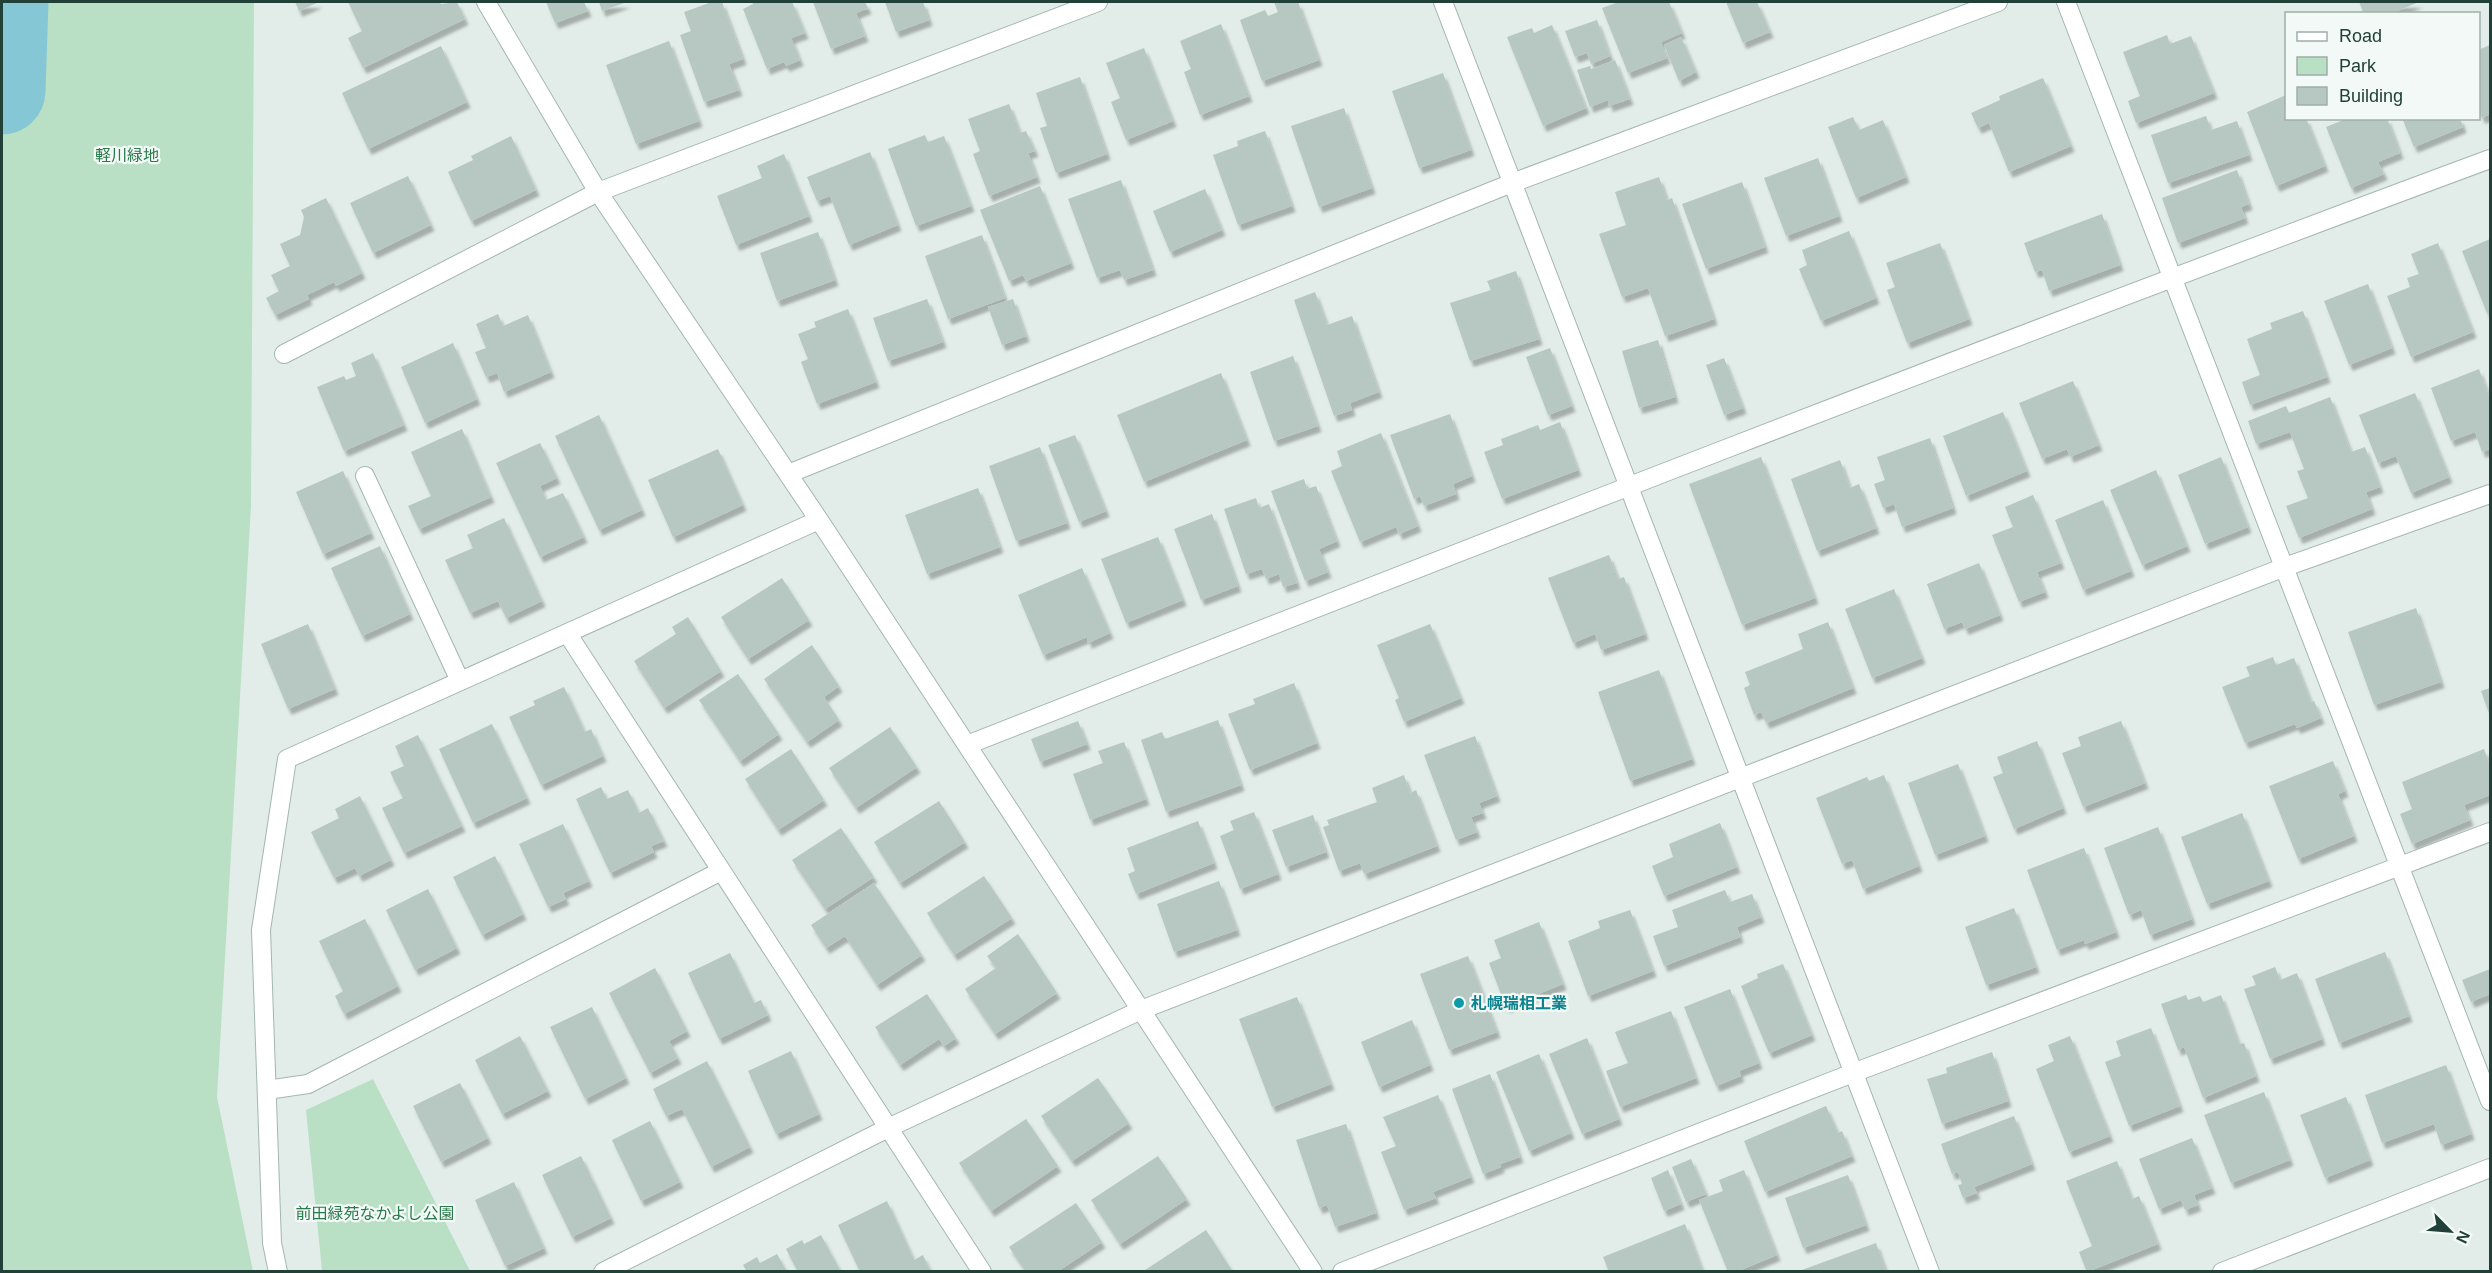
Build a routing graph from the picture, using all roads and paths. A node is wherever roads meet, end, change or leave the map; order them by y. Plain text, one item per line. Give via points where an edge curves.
1 (486, 2) edge
2 (1098, 2) edge
3 (1443, 2) edge
4 (1998, 2) edge
5 (2067, 2) edge
6 (2490, 159) edge
7 (1512, 183) junction
8 (598, 192) junction
9 (2173, 277) junction
10 (284, 354) dead end
11 (788, 474) junction
12 (365, 476) dead end
13 (1628, 485) junction
14 (2490, 494) edge
15 (819, 520) junction
16 (2285, 567) junction
17 (567, 633) junction
18 (460, 681) junction
19 (967, 745) junction
20 (1741, 778) junction
21 (2490, 832) edge
22 (2401, 867) junction
23 (721, 871) junction
24 (1141, 1010) junction
25 (1853, 1073) junction
26 (267, 1090) junction
27 (2490, 1101) edge
28 (888, 1128) junction
29 (2490, 1168) edge
30 (278, 1272) edge
31 (603, 1272) edge
32 (982, 1272) edge
33 (1313, 1272) edge
34 (1342, 1272) edge
35 (1930, 1272) edge
36 (2222, 1272) edge

1 - 8 street
2 - 8 street
3 - 7 street
4 - 7 street
5 - 9 street
6 - 9 street
7 - 11 street
7 - 13 street
8 - 10 street
8 - 11 street
9 - 13 street
9 - 16 street
11 - 15 street
12 - 18 street
13 - 19 street
13 - 20 street
14 - 16 street
15 - 17 street
15 - 19 street
16 - 20 street
16 - 22 street
17 - 18 street
17 - 23 street
18 - 26 street via 287,759 261,930
19 - 24 street
20 - 24 street
20 - 25 street
21 - 22 street
22 - 25 street
22 - 27 street
23 - 26 street via 308,1084
23 - 28 street
24 - 28 street
24 - 33 street
25 - 34 street
25 - 35 street
26 - 30 street via 272,1242
28 - 31 street
28 - 32 street
29 - 36 street

